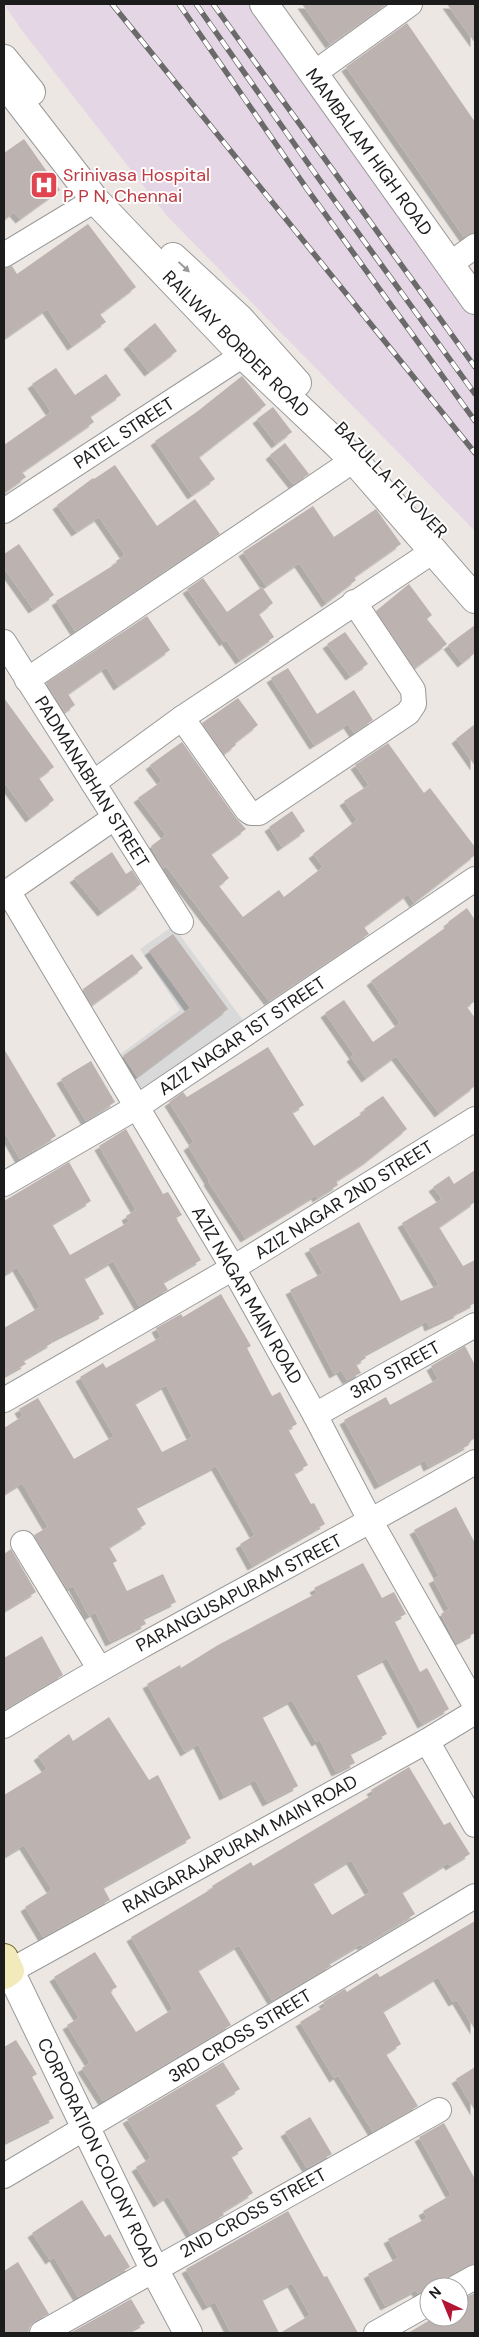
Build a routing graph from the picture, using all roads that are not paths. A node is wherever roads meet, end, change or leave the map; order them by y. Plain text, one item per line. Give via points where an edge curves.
1 (264, 4) edge
2 (410, 4) edge
3 (4, 59) edge
4 (313, 74) junction
5 (4, 82) edge
6 (95, 200) junction
7 (475, 246) edge
8 (4, 255) edge
9 (450, 264) junction
10 (475, 300) edge
11 (244, 355) junction
12 (354, 460) junction
13 (4, 511) edge
14 (435, 550) junction
15 (475, 569) edge
16 (475, 599) edge
17 (354, 602) junction
18 (4, 642) edge
19 (26, 680) junction
20 (182, 718) junction
21 (93, 782) junction
22 (114, 818) junction
23 (475, 879) edge
24 (6, 893) edge
25 (181, 922) dead end
26 (137, 1107) junction
27 (475, 1119) edge
28 (4, 1184) edge
29 (233, 1268) junction
30 (475, 1325) edge
31 (4, 1400) edge
32 (316, 1414) junction
33 (475, 1462) edge
34 (371, 1522) junction
35 (23, 1543) dead end
36 (99, 1668) junction
37 (475, 1705) edge
38 (475, 1712) edge
39 (4, 1726) edge
40 (427, 1741) junction
41 (475, 1825) edge
42 (475, 1896) edge
43 (6, 1968) edge
44 (439, 2110) dead end
45 (85, 2128) junction
46 (4, 2176) edge
47 (154, 2269) junction
48 (419, 2309) edge
49 (42, 2333) edge
50 (188, 2333) edge
51 (376, 2333) edge

1 - 4 street, MAMBALAM HIGH ROAD
2 - 4 street
3 -> 15 street, BAZULLA FLYOVER via 138,224 240,319 294,380 416,501
4 - 9 street, MAMBALAM HIGH ROAD
5 - 6 street, RAILWAY BORDER ROAD
6 - 8 street
6 - 11 street, RAILWAY BORDER ROAD
7 - 9 street
9 - 10 street, MAMBALAM HIGH ROAD
11 - 12 street, RAILWAY BORDER ROAD
11 - 13 street, PATEL STREET
12 - 14 street, RAILWAY BORDER ROAD
12 - 19 street
14 - 16 street, RAILWAY BORDER ROAD
14 - 17 street
17 - 20 street
17 - 20 street via 413,690 414,704 408,713 258,813 247,810
18 - 19 street, PADMANABHAN STREET
19 - 21 street, PADMANABHAN STREET
20 - 21 street
21 - 22 street, PADMANABHAN STREET
22 - 24 street, AZIZ NAGAR MAIN ROAD
22 - 25 street, PADMANABHAN STREET
23 - 26 street, AZIZ NAGAR 1ST STREET
24 - 26 street, AZIZ NAGAR MAIN ROAD
26 - 28 street, AZIZ NAGAR 1ST STREET
26 - 29 street, AZIZ NAGAR MAIN ROAD
27 - 29 street, AZIZ NAGAR 2ND STREET
29 - 31 street, AZIZ NAGAR 2ND STREET
29 - 32 street, AZIZ NAGAR MAIN ROAD
30 - 32 street, 3RD STREET
32 - 34 street, AZIZ NAGAR MAIN ROAD
33 - 34 street, PARANGUSAPURAM STREET
34 - 36 street, PARANGUSAPURAM STREET
34 - 37 street, AZIZ NAGAR MAIN ROAD
35 - 36 street
36 - 39 street, PARANGUSAPURAM STREET
38 - 40 street, RANGARAJAPURAM MAIN ROAD
40 - 41 street
40 - 43 street, RANGARAJAPURAM MAIN ROAD
42 - 45 street, 3RD CROSS STREET
43 - 45 street, CORPORATION COLONY ROAD
44 - 47 street, 2ND CROSS STREET
45 - 46 street, 3RD CROSS STREET
45 - 47 street, CORPORATION COLONY ROAD
47 - 49 street, 2ND CROSS STREET
47 - 50 street, CORPORATION COLONY ROAD
48 - 51 street

